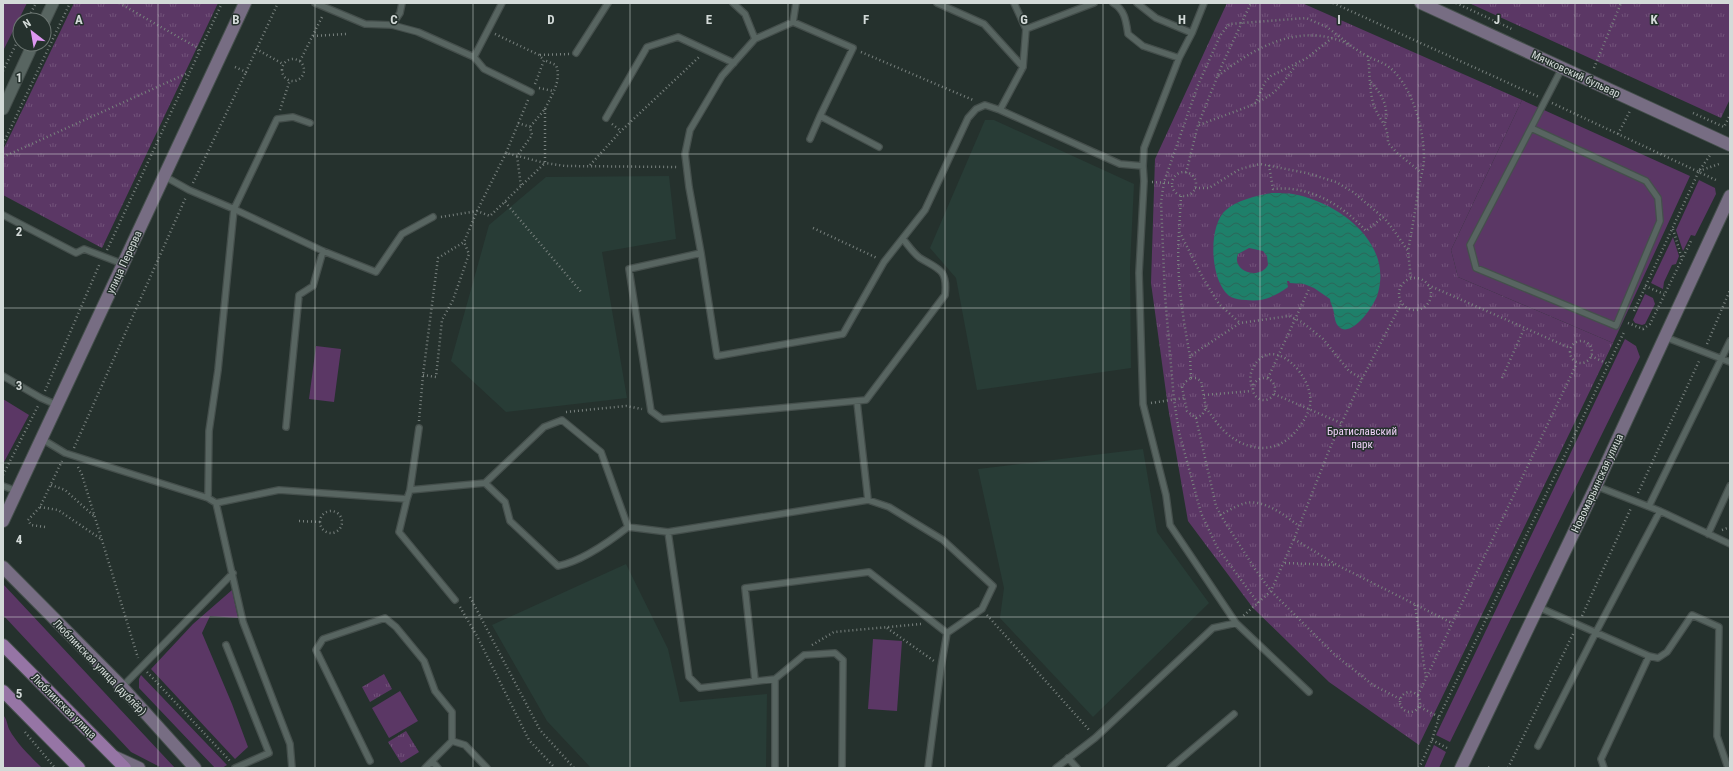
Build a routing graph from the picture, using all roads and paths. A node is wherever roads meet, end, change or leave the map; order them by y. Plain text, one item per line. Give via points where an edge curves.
1 (70, 3) edge
2 (119, 3) edge
3 (222, 3) edge
4 (245, 3) edge
5 (278, 3) edge
6 (315, 3) edge
7 (402, 3) edge
8 (502, 3) edge
9 (608, 3) edge
10 (733, 3) edge
11 (796, 3) edge
12 (937, 3) edge
13 (1014, 3) edge
14 (1094, 3) edge
15 (1113, 3) edge
16 (1138, 3) edge
17 (1204, 3) edge
18 (1251, 3) edge
19 (1333, 3) edge
20 (1422, 3) edge
21 (1621, 3) edge
22 (1086, 4) edge
23 (326, 8) junction
24 (793, 22) junction
25 (1242, 23) junction
26 (392, 25) junction
27 (1026, 30) junction
28 (488, 31) junction
29 (1192, 33) junction
30 (346, 34) dead end
31 (313, 36) junction
32 (1332, 38) junction
33 (755, 39) junction
34 (1349, 44) junction
35 (853, 48) junction
36 (256, 49) junction
37 (706, 50) junction
38 (200, 51) junction
39 (12, 52) edge
40 (30, 52) edge
41 (576, 53) joint
42 (539, 55) junction
43 (1368, 56) junction
44 (474, 57) junction
45 (1179, 58) junction
46 (544, 60) junction
47 (300, 61) junction
48 (734, 63) junction
49 (1297, 63) junction
50 (283, 64) junction
51 (235, 67) dead end
52 (1023, 67) junction
53 (1562, 68) junction
54 (1594, 68) dead end
55 (3, 71) edge
56 (246, 72) junction
57 (188, 73) junction
58 (1218, 76) junction
59 (290, 80) junction
60 (1371, 82) junction
61 (553, 91) junction
62 (531, 92) joint
63 (1545, 100) junction
64 (1635, 102) junction
65 (1255, 104) junction
66 (984, 105) junction
67 (3, 109) edge
68 (545, 109) junction
69 (1000, 110) junction
70 (1730, 115) edge
71 (820, 116) junction
72 (606, 118) dead end
73 (277, 119) junction
74 (310, 123) dead end
75 (518, 123) junction
76 (1385, 123) junction
77 (1198, 125) junction
78 (530, 127) junction
79 (1724, 127) dead end
80 (1531, 128) junction
81 (1618, 134) junction
82 (810, 139) dead end
83 (3, 144) edge
84 (1730, 145) edge
85 (879, 147) dead end
86 (506, 153) junction
87 (1711, 154) dead end
88 (517, 156) junction
89 (3, 157) edge
90 (545, 163) junction
91 (1719, 164) dead end
92 (590, 165) junction
93 (1269, 165) junction
94 (1143, 166) junction
95 (686, 167) junction
96 (1699, 171) junction
97 (1186, 173) junction
98 (1422, 173) junction
99 (164, 176) junction
100 (1144, 181) junction
101 (1718, 181) dead end
102 (1164, 182) junction
103 (1172, 183) junction
104 (521, 186) junction
105 (1195, 188) junction
106 (189, 190) junction
107 (1181, 196) junction
108 (1730, 196) edge
109 (506, 202) junction
110 (234, 209) junction
111 (477, 211) junction
112 (3, 215) edge
113 (433, 217) joint
114 (1383, 218) junction
115 (813, 228) dead end
116 (1673, 229) junction
117 (1179, 231) junction
118 (903, 239) junction
119 (1692, 239) dead end
120 (464, 242) junction
121 (323, 251) junction
122 (1408, 251) junction
123 (701, 253) junction
124 (103, 257) junction
125 (1682, 259) junction
126 (884, 262) junction
127 (123, 264) junction
128 (1411, 278) junction
129 (1428, 285) junction
130 (1645, 286) junction
131 (1309, 289) dead end
132 (1730, 290) edge
133 (582, 293) dead end
134 (1664, 294) junction
135 (1401, 304) junction
136 (1296, 319) junction
137 (1240, 323) junction
138 (1628, 324) junction
139 (1524, 329) junction
140 (1665, 337) junction
141 (1730, 342) edge
142 (1570, 348) junction
143 (1703, 351) junction
144 (1279, 355) junction
145 (1190, 356) junction
146 (1591, 356) junction
147 (1722, 359) junction
148 (1730, 362) edge
149 (1577, 363) junction
150 (1608, 364) junction
151 (423, 375) junction
152 (3, 376) edge
153 (1191, 378) junction
154 (1268, 378) junction
155 (1502, 378) dead end
156 (1362, 379) junction
157 (1253, 386) junction
158 (1252, 390) junction
159 (1274, 394) junction
160 (1204, 395) junction
161 (41, 398) junction
162 (1184, 398) junction
163 (1174, 400) junction
164 (857, 402) junction
165 (1143, 404) junction
166 (58, 405) junction
167 (1206, 408) junction
168 (1309, 409) junction
169 (652, 411) junction
170 (1196, 418) junction
171 (562, 420) junction
172 (1341, 423) junction
173 (286, 427) dead end
174 (419, 428) joint
175 (42, 439) junction
176 (65, 453) junction
177 (71, 454) junction
178 (3, 475) edge
179 (485, 483) junction
180 (51, 485) junction
181 (3, 486) edge
182 (1596, 486) junction
183 (1730, 486) edge
184 (410, 490) junction
185 (18, 492) junction
186 (208, 498) junction
187 (407, 499) junction
188 (868, 500) junction
189 (1635, 500) junction
190 (216, 503) junction
191 (1649, 506) junction
192 (40, 507) junction
193 (1660, 511) junction
194 (1220, 515) junction
195 (94, 516) junction
196 (3, 521) edge
197 (299, 521) dead end
198 (320, 522) junction
199 (1300, 526) junction
200 (46, 527) dead end
201 (628, 527) junction
202 (668, 532) junction
203 (1708, 534) junction
204 (101, 539) junction
205 (1294, 539) junction
206 (1730, 544) edge
207 (1284, 563) junction
208 (1337, 565) junction
209 (3, 567) edge
210 (233, 573) junction
211 (1271, 591) junction
212 (470, 597) dead end
213 (456, 600) joint
214 (1258, 603) junction
215 (1415, 605) junction
216 (1538, 607) junction
217 (982, 609) junction
218 (935, 623) junction
219 (1236, 623) junction
220 (1452, 623) junction
221 (1577, 625) junction
222 (887, 628) junction
223 (947, 632) junction
224 (1596, 632) junction
225 (3, 645) edge
226 (226, 645) dead end
227 (810, 646) dead end
228 (1649, 656) junction
229 (142, 667) junction
230 (941, 667) junction
231 (1426, 678) junction
232 (775, 679) junction
233 (756, 680) junction
234 (122, 687) junction
235 (3, 691) edge
236 (1310, 692) dead end
237 (1418, 695) junction
238 (1400, 699) junction
239 (1420, 707) junction
240 (1234, 714) dead end
241 (1439, 717) junction
242 (20, 727) dead end
243 (1095, 738) junction
244 (452, 740) junction
245 (1432, 740) junction
246 (1538, 746) dead end
247 (1447, 748) dead end
248 (115, 757) junction
249 (1068, 758) junction
250 (370, 761) dead end
251 (432, 762) junction
252 (56, 768) edge
253 (79, 768) edge
254 (125, 768) edge
255 (139, 768) edge
256 (195, 768) edge
257 (236, 768) edge
258 (292, 768) edge
259 (425, 768) edge
260 (438, 768) edge
261 (487, 768) edge
262 (555, 768) edge
263 (574, 768) edge
264 (775, 768) edge
265 (842, 768) edge
266 (928, 768) edge
267 (1056, 768) edge
268 (1077, 768) edge
269 (1170, 768) edge
270 (1419, 768) edge
271 (1461, 768) edge
272 (1508, 768) edge
273 (1604, 768) edge
274 (1730, 768) edge

1 - 83 path
2 - 38 path
3 - 38 path
4 - 99 street, улица Перерва
5 - 36 path
6 - 23 lane
7 - 26 lane via 400,13
8 - 28 lane
9 - 41 lane
10 - 33 lane via 746,14
11 - 24 lane
12 - 52 lane via 984,24
13 - 27 lane
14 - 22 lane
15 - 45 lane via 1120,7 1126,18 1128,34 1143,46
16 - 29 lane via 1156,18
17 - 29 lane
18 - 25 path
19 - 63 path
20 - 53 street, Мячковский бульвар
21 - 54 path
22 - 27 lane
23 - 26 lane via 365,24
23 - 31 path
24 - 33 lane
24 - 35 lane
25 - 34 path via 1306,18 1327,27
25 - 58 path
25 - 102 path via 1229,24 1220,36 1198,85
26 - 44 lane via 418,32
27 - 52 lane
28 - 42 path
28 - 44 lane
29 - 45 lane
30 - 31 path
31 - 47 path
32 - 34 path
32 - 49 path
32 - 58 path via 1300,36 1275,42 1239,59
33 - 48 lane
34 - 43 path
35 - 66 path
35 - 71 lane
36 - 50 path
36 - 56 path
37 - 48 lane
37 - 72 lane via 678,37 647,47
37 - 92 path via 621,131
38 - 57 path
39 - 55 path
40 - 67 street
41 - 42 path
42 - 46 path
43 - 60 path
43 - 98 path via 1388,66 1402,79 1413,100 1424,159
44 - 62 lane via 484,69
45 - 94 lane via 1144,148
46 - 61 path via 556,64 559,72 558,82
46 - 61 path via 534,87
47 - 50 path via 294,58
47 - 59 path via 304,72 296,80
48 - 95 lane via 722,76 690,130 685,154
49 - 65 path via 1275,93
49 - 65 path via 1271,76 1265,82
50 - 59 path via 284,77
51 - 56 path
52 - 69 lane
53 - 63 lane
53 - 64 street, Мячковский бульвар
56 - 106 path
57 - 89 path
57 - 124 path
58 - 77 path
59 - 73 path
60 - 76 path via 1375,107
60 - 76 path via 1385,103
61 - 68 path
62 - 75 path
63 - 80 lane
63 - 81 path
64 - 81 path
64 - 84 street, Мячковский бульвар
65 - 77 path
66 - 69 lane
66 - 118 lane via 968,118 925,210
68 - 78 path
68 - 90 path
69 - 94 lane via 1120,164
70 - 79 path
71 - 82 lane
71 - 85 lane
73 - 74 lane via 293,117
73 - 110 lane
75 - 78 path
75 - 86 path
76 - 98 path via 1389,145
77 - 97 path
78 - 88 path via 532,135
80 - 80 lane via 1470,245 1476,268 1616,326 1660,221 1658,198 1646,181
81 - 96 path
86 - 88 path
86 - 111 path
87 - 96 path
88 - 90 path
88 - 104 path
90 - 92 path via 565,166
90 - 104 path
91 - 96 path
92 - 95 path
93 - 105 path via 1248,166 1209,188
93 - 114 path via 1336,182 1353,192
93 - 114 path via 1273,189 1306,191 1330,201 1350,214 1366,231
94 - 100 lane
95 - 123 lane
96 - 101 path
96 - 116 path
97 - 103 path via 1174,177
97 - 105 path via 1192,176
98 - 122 path
99 - 106 lane
99 - 127 street, улица Перерва
100 - 102 path
100 - 165 lane via 1139,273
102 - 103 path
102 - 163 path via 1161,202 1165,296
103 - 107 path via 1172,188
104 - 109 path
105 - 107 path via 1192,193
106 - 110 lane
106 - 177 path
107 - 117 path
108 - 140 street, Новомарьинская улица
109 - 111 path via 490,216
109 - 133 path
110 - 121 lane
110 - 186 lane via 218,370 209,431
111 - 113 path
111 - 120 path
112 - 124 lane via 76,253 84,249
113 - 121 lane via 402,234 376,272
114 - 122 path
115 - 126 path
116 - 125 path
116 - 130 path
117 - 137 path via 1219,304
117 - 145 path via 1177,268
118 - 126 lane
118 - 164 lane via 918,257 938,267 946,282 945,294 866,400
119 - 125 path
120 - 151 path via 438,258
120 - 151 path via 469,254 453,300 442,320 436,377
121 - 173 lane via 313,286 300,295
122 - 128 path
123 - 126 lane via 717,356 843,334
123 - 169 lane via 630,269
124 - 127 lane
124 - 161 path
125 - 134 path
127 - 166 street, улица Перерва
128 - 129 path via 1424,280
128 - 135 path via 1402,284 1400,289
129 - 135 path via 1432,295 1424,308 1409,310
129 - 139 path
130 - 134 path
130 - 138 path
131 - 136 path
132 - 143 path
134 - 138 path via 1650,324 1643,329
135 - 156 path
136 - 137 path via 1289,316
136 - 144 path
136 - 156 path via 1322,339 1349,371
137 - 145 path
138 - 150 path
139 - 142 path
139 - 155 path
140 - 143 lane
140 - 182 street, Новомарьинская улица
141 - 147 lane
142 - 146 path via 1577,342 1587,343
142 - 149 path via 1570,357
143 - 147 lane
143 - 189 path
144 - 154 path
144 - 157 path via 1268,355 1257,362 1250,377
144 - 168 path via 1304,377 1309,386
145 - 153 path
146 - 149 path via 1584,363
146 - 150 path
147 - 148 lane
147 - 191 lane
149 - 220 path
150 - 241 path
151 - 174 path
152 - 161 lane
153 - 160 path via 1201,382
153 - 162 path via 1182,387
154 - 157 path via 1258,378
154 - 159 path via 1274,383
156 - 172 path
157 - 158 path
158 - 159 path via 1261,400
158 - 160 path
159 - 168 path
160 - 167 path
161 - 166 lane
161 - 178 path
162 - 163 path
162 - 170 path via 1187,411
163 - 165 path
163 - 214 path via 1181,440 1201,513 1217,547
164 - 169 lane via 662,419
164 - 188 lane
165 - 219 lane via 1166,496 1170,525
166 - 175 street, улица Перерва
167 - 168 path via 1230,436 1247,445 1265,449 1277,446 1292,435 1299,428
167 - 170 path via 1202,415
168 - 172 path
169 - 171 path via 626,406 561,413
170 - 194 path via 1212,495
171 - 179 lane via 544,426
171 - 201 lane via 601,452
172 - 199 path
174 - 184 lane
175 - 176 lane
175 - 185 street, улица Перерва
176 - 177 lane
176 - 180 path
177 - 186 lane
177 - 195 path via 82,475
179 - 184 lane
179 - 201 lane via 505,502 510,521 558,566 569,564
180 - 192 path
180 - 195 path via 64,490
181 - 185 lane
182 - 189 lane
182 - 216 street, Новомарьинская улица
183 - 203 lane
184 - 187 lane
185 - 196 street, улица Перерва
186 - 190 lane
187 - 190 lane via 279,490
187 - 213 lane via 399,532
188 - 202 lane
188 - 217 lane via 889,507 943,540 993,586
189 - 191 lane
189 - 221 path
190 - 210 lane
191 - 193 lane
192 - 200 path via 28,520 31,525
192 - 204 path via 58,510
193 - 203 lane
193 - 224 lane
194 - 199 path via 1251,502 1279,512
194 - 211 path
195 - 204 path
197 - 198 path
198 - 198 path via 322,528 331,532 337,531 342,521 336,512 330,510 323,514
199 - 205 path
201 - 202 lane
202 - 233 lane via 689,677 700,688
203 - 206 lane
204 - 229 path
205 - 207 path
205 - 208 path
207 - 208 path
207 - 211 path
208 - 215 path
209 - 234 street, Люблинская улица (дублёр)
210 - 229 lane
210 - 258 lane via 243,622 290,744
211 - 214 path
211 - 238 path via 1335,656 1373,685
212 - 263 path via 540,730
213 - 262 path via 529,740
214 - 219 path
215 - 220 path
215 - 231 path
216 - 221 lane
216 - 271 street, Новомарьинская улица
217 - 223 lane
217 - 243 path
218 - 222 path
218 - 223 lane
218 - 233 lane via 869,572 745,588
219 - 236 lane
219 - 243 lane via 1213,628
220 - 231 path
221 - 224 lane
221 - 272 path
222 - 227 path via 834,632
222 - 230 path
223 - 230 lane
224 - 228 lane
224 - 246 lane
225 - 248 main road, Люблинская улица
226 - 257 lane via 269,753
228 - 273 lane via 1600,759
228 - 274 lane via 1658,658 1667,652 1692,615 1719,627 1717,736
229 - 234 lane
229 - 257 path
230 - 266 lane
231 - 237 path
232 - 233 lane
232 - 264 lane
232 - 265 lane via 804,655 834,654 843,660
234 - 256 street, Люблинская улица (дублёр)
235 - 253 main road
237 - 238 path via 1409,692
237 - 239 path
238 - 239 path via 1400,705 1406,712 1415,712
239 - 241 path
240 - 269 lane
241 - 245 path
242 - 252 path
243 - 249 lane
244 - 250 lane via 452,712 435,691 424,661 396,627 385,618 323,639 316,650
244 - 251 lane
244 - 261 lane via 465,745
245 - 247 path
245 - 270 path
248 - 254 main road, Люблинская улица
248 - 255 street
249 - 267 lane
249 - 268 lane
251 - 259 lane
251 - 260 lane

